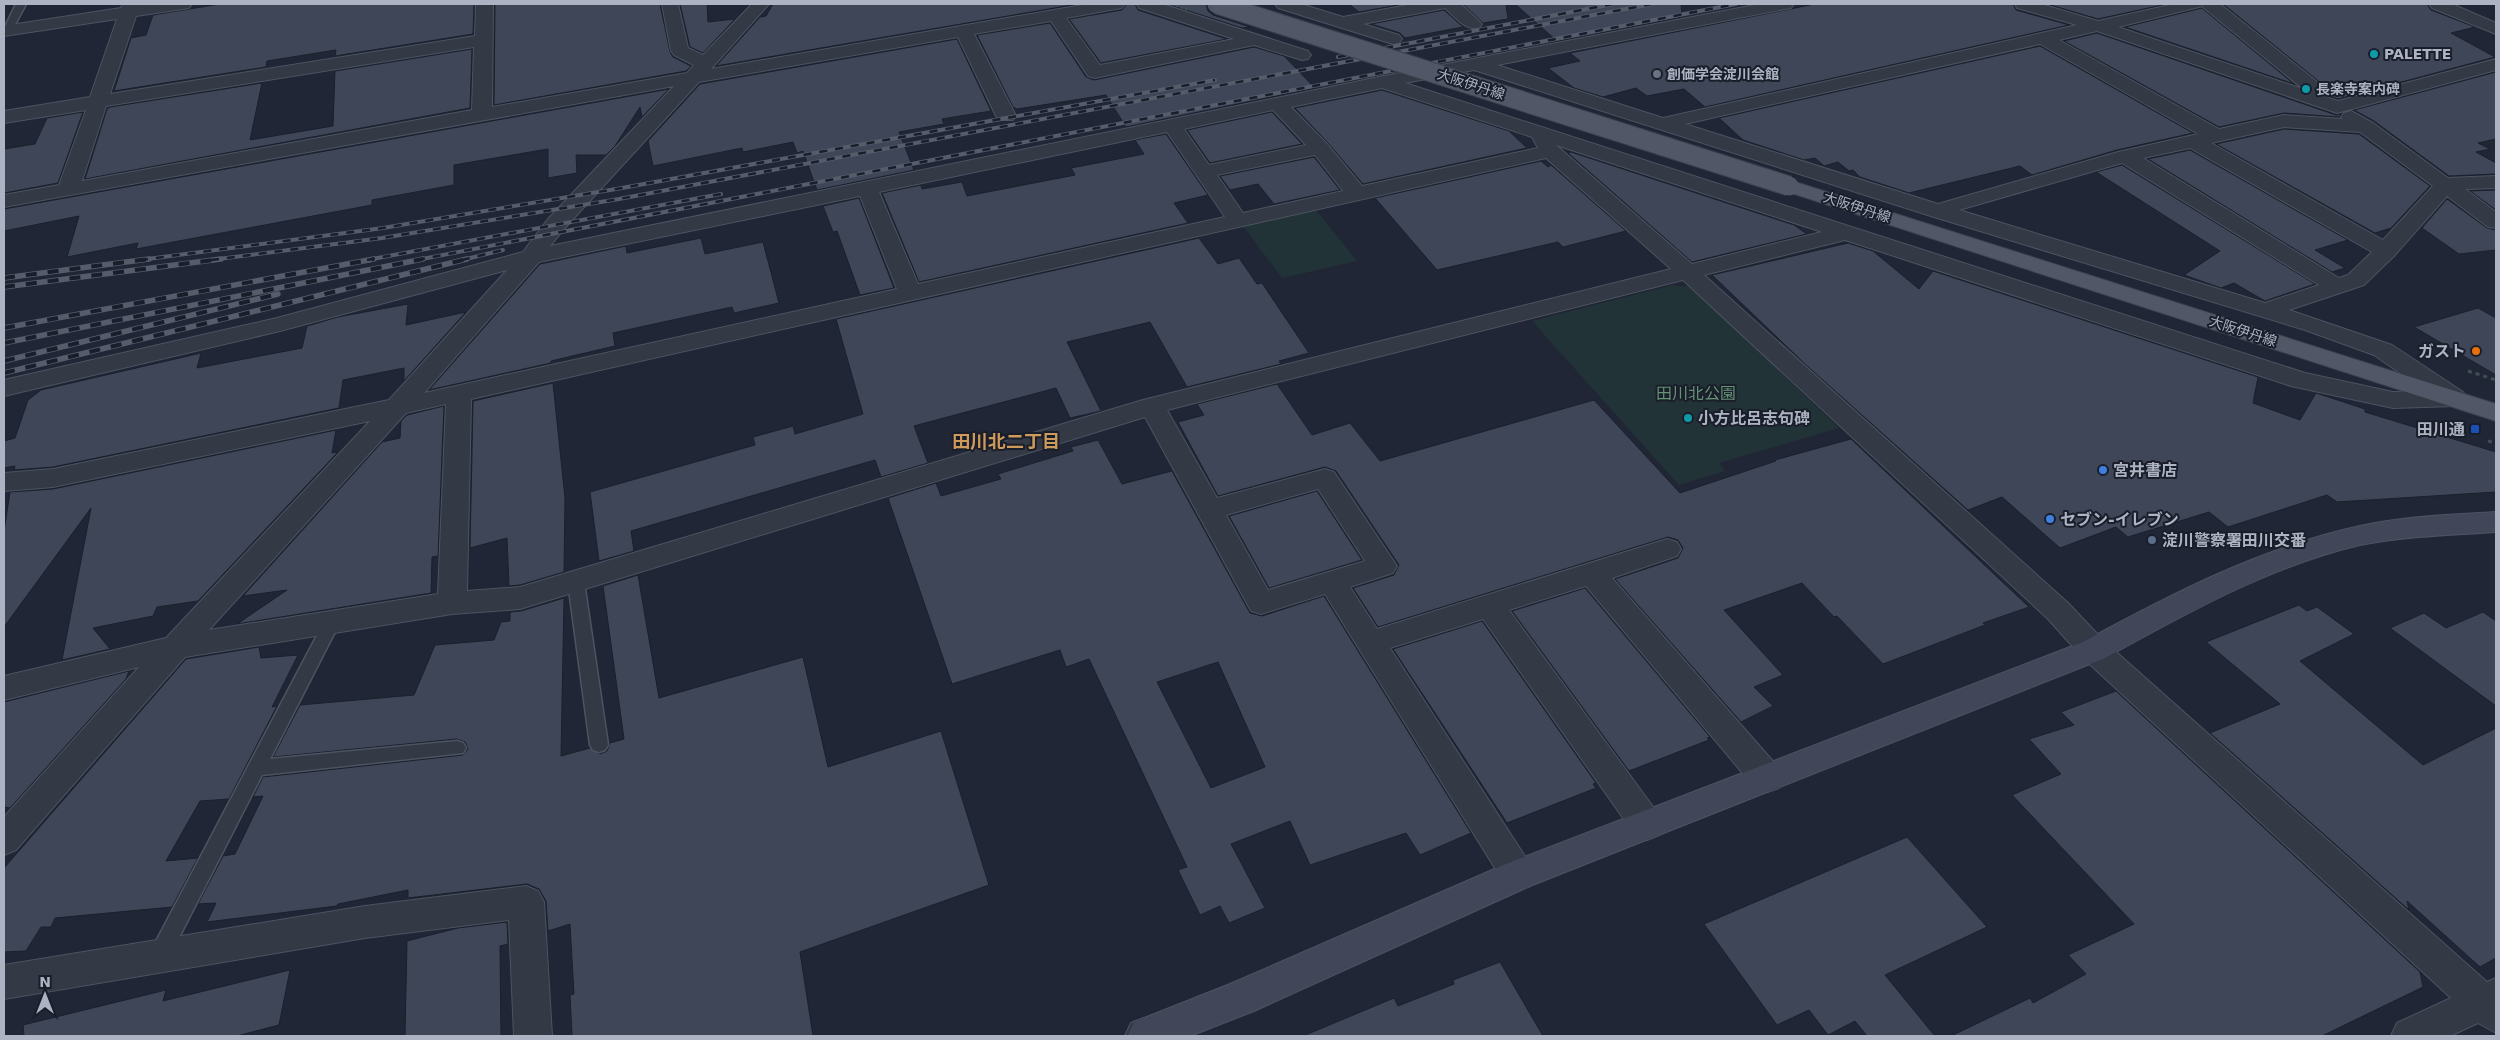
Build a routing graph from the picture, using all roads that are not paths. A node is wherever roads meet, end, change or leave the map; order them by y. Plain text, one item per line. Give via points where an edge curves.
1 (21, 4) edge
2 (183, 4) edge
3 (484, 4) edge
4 (670, 4) edge
5 (761, 4) edge
6 (1000, 4) edge
7 (1116, 4) edge
8 (1145, 4) edge
9 (1217, 4) edge
10 (1284, 4) edge
11 (1439, 4) edge
12 (1451, 4) edge
13 (1785, 4) edge
14 (2024, 4) edge
15 (2196, 4) edge
16 (2210, 4) edge
17 (2438, 4) edge
18 (1400, 7) edge
19 (129, 8) edge
20 (1055, 14) junction
21 (1344, 22) junction
22 (998, 24) junction
23 (1473, 24) dead end
24 (2098, 26) junction
25 (2496, 29) edge
26 (6, 30) edge
27 (963, 30) junction
28 (2042, 38) junction
29 (1393, 39) dead end
30 (483, 40) junction
31 (1254, 40) junction
32 (1302, 55) dead end
33 (2496, 64) edge
34 (1476, 65) junction
35 (698, 70) junction
36 (1384, 82) junction
37 (98, 102) junction
38 (1278, 104) junction
39 (2337, 107) junction
40 (482, 114) junction
41 (1006, 116) dead end
42 (4, 117) edge
43 (1663, 124) junction
44 (1172, 126) junction
45 (2366, 127) junction
46 (2216, 136) junction
47 (1544, 142) junction
48 (2194, 142) junction
49 (1320, 148) junction
50 (2125, 156) junction
51 (1204, 172) junction
52 (2496, 182) edge
53 (2446, 184) junction
54 (867, 188) junction
55 (68, 190) junction
56 (1356, 193) junction
57 (4, 200) edge
58 (1942, 212) junction
59 (1237, 219) junction
60 (2496, 222) edge
61 (1845, 233) junction
62 (2386, 251) junction
63 (531, 257) junction
64 (1686, 271) junction
65 (2338, 288) junction
66 (910, 292) junction
67 (2267, 310) junction
68 (4, 388) edge
69 (459, 393) junction
70 (2454, 398) junction
71 (1152, 406) junction
72 (397, 407) junction
73 (2496, 413) edge
74 (4, 482) edge
75 (1209, 510) junction
76 (2496, 522) edge
77 (1667, 549) dead end
78 (1592, 574) junction
79 (576, 582) junction
80 (1332, 582) junction
81 (452, 602) junction
82 (1490, 606) junction
83 (332, 622) junction
84 (1371, 642) junction
85 (176, 647) junction
86 (2094, 650) junction
87 (4, 688) edge
88 (599, 746) dead end
89 (457, 748) dead end
90 (256, 768) junction
91 (1767, 778) junction
92 (1647, 824) junction
93 (4, 840) edge
94 (1518, 875) junction
95 (159, 956) junction
96 (4, 982) edge
97 (2492, 1004) edge
98 (533, 1036) edge
99 (1146, 1036) edge
100 (2410, 1036) edge

1 - 26 lane
2 - 19 street
3 - 30 street
4 - 35 street via 680,51
5 - 35 street
6 - 22 street
7 - 20 street
8 - 31 street
9 - 70 main road, 大阪伊丹線, bridge
10 - 21 street
11 - 18 street
12 - 23 street
13 - 34 street
14 - 24 street
15 - 24 street
16 - 39 street
17 - 25 street
18 - 21 street
19 - 26 street
19 - 37 street
20 - 22 street
20 - 31 street via 1095,72
21 - 29 street
22 - 27 street
24 - 28 street
24 - 39 street
27 - 35 street
27 - 41 street
28 - 43 street
28 - 46 street
30 - 37 street
30 - 40 street
31 - 32 street
33 - 39 street
34 - 36 street
34 - 43 street
35 - 40 street
35 - 63 street via 556,224
36 - 38 street
36 - 47 street
37 - 42 street
37 - 55 street
38 - 44 street
38 - 49 street
39 - 45 street
40 - 55 street
43 - 58 street
44 - 51 street
44 - 54 street
45 - 46 street via 2284,121
45 - 53 street
46 - 48 street
47 - 56 street
47 - 61 street
47 - 64 street
48 - 50 street
48 - 62 street
49 - 51 street
49 - 56 street
50 - 58 street via 1947,207
50 - 65 street
51 - 59 street
52 - 53 street
53 - 60 street
53 - 62 street
54 - 63 street
54 - 66 street
55 - 57 street
56 - 59 street
58 - 67 street
59 - 66 street
61 - 64 street
61 - 70 street via 2300,380 2393,400
62 - 65 street via 2356,280
63 - 68 street via 280,324
63 - 72 street
64 - 71 street
64 - 86 street via 2058,611
65 - 67 street
66 - 69 street
67 - 70 street via 2383,350
69 - 72 street
69 - 81 street
70 - 73 main road, 大阪伊丹線
71 - 75 street
71 - 79 street
72 - 74 street via 52,478
72 - 85 street
75 - 80 street via 1261,604
75 - 80 street via 1325,478 1383,566
76 - 86 street via 2416,528 2344,539 2265,564
77 - 78 street
78 - 82 street
78 - 91 street
79 - 81 street via 520,598
79 - 88 lane
80 - 84 street
81 - 83 street
82 - 84 street
82 - 92 street
83 - 85 street
83 - 90 lane
84 - 94 street
85 - 87 street
85 - 93 street
86 - 91 street
86 - 97 street
89 - 90 lane
90 - 95 lane
91 - 92 street
92 - 94 street
94 - 99 street via 1241,998
95 - 96 street
95 - 98 street via 365,922 526,902
97 - 100 street

